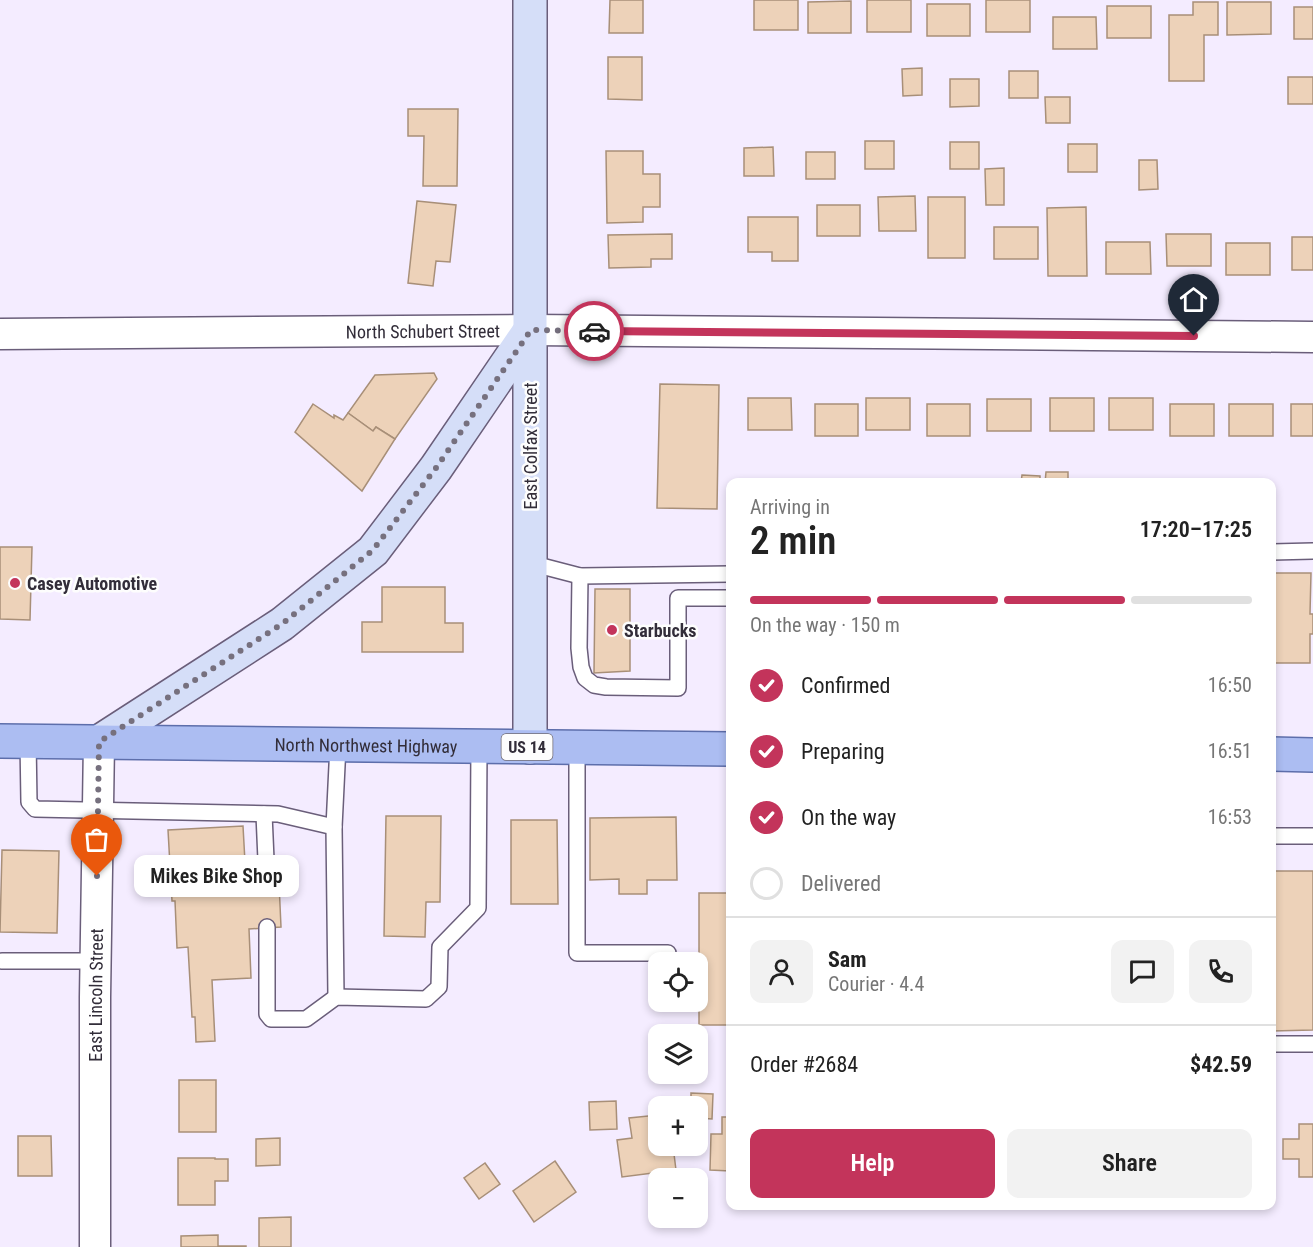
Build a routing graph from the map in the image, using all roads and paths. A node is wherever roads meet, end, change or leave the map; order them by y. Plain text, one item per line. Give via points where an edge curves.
1 (531, 0) edge
2 (531, 330) junction
3 (0, 334) edge
4 (1313, 337) edge
5 (1313, 551) edge
6 (1276, 552) edge
7 (531, 563) junction
8 (726, 574) edge
9 (580, 576) junction
10 (726, 598) edge
11 (14, 741) edge
12 (99, 742) junction
13 (338, 745) junction
14 (479, 747) junction
15 (530, 747) junction
16 (577, 748) junction
17 (726, 749) edge
18 (1276, 754) edge
19 (1313, 755) edge
20 (98, 811) junction
21 (264, 814) junction
22 (334, 827) junction
23 (1276, 836) edge
24 (1313, 836) edge
25 (266, 860) dead end
26 (267, 927) dead end
27 (648, 953) edge
28 (2, 961) dead end
29 (95, 961) junction
30 (336, 997) junction
31 (1276, 1044) edge
32 (1313, 1044) edge
33 (95, 1247) edge

1 - 2 street, East Colfax Street
2 - 3 street, North Schubert Street
2 - 4 street, North Schubert Street
2 - 7 street, East Colfax Street
2 - 12 street via 436,468 373,550 282,624
5 - 6 lane
7 - 9 lane
7 - 15 street, East Colfax Street
8 - 9 lane
9 - 10 lane via 581,667 585,678 606,687 678,688 678,598
11 - 12 main road, North Northwest Highway / US 14
11 - 20 lane via 28,802 35,809
12 - 13 main road, North Northwest Highway / US 14
12 - 20 street, East Lincoln Street
13 - 14 main road, North Northwest Highway / US 14
13 - 22 lane
14 - 15 main road, North Northwest Highway / US 14
14 - 30 lane via 478,908 440,947 439,987 426,999
15 - 16 main road, North Northwest Highway / US 14
16 - 17 main road, North Northwest Highway / US 14
16 - 27 lane via 577,953
18 - 19 main road
20 - 21 lane
20 - 29 street, East Lincoln Street
21 - 22 lane
21 - 25 lane
22 - 30 lane
23 - 24 lane
26 - 30 lane via 267,1014 271,1019 306,1019
28 - 29 lane
29 - 33 street, East Lincoln Street
31 - 32 lane

